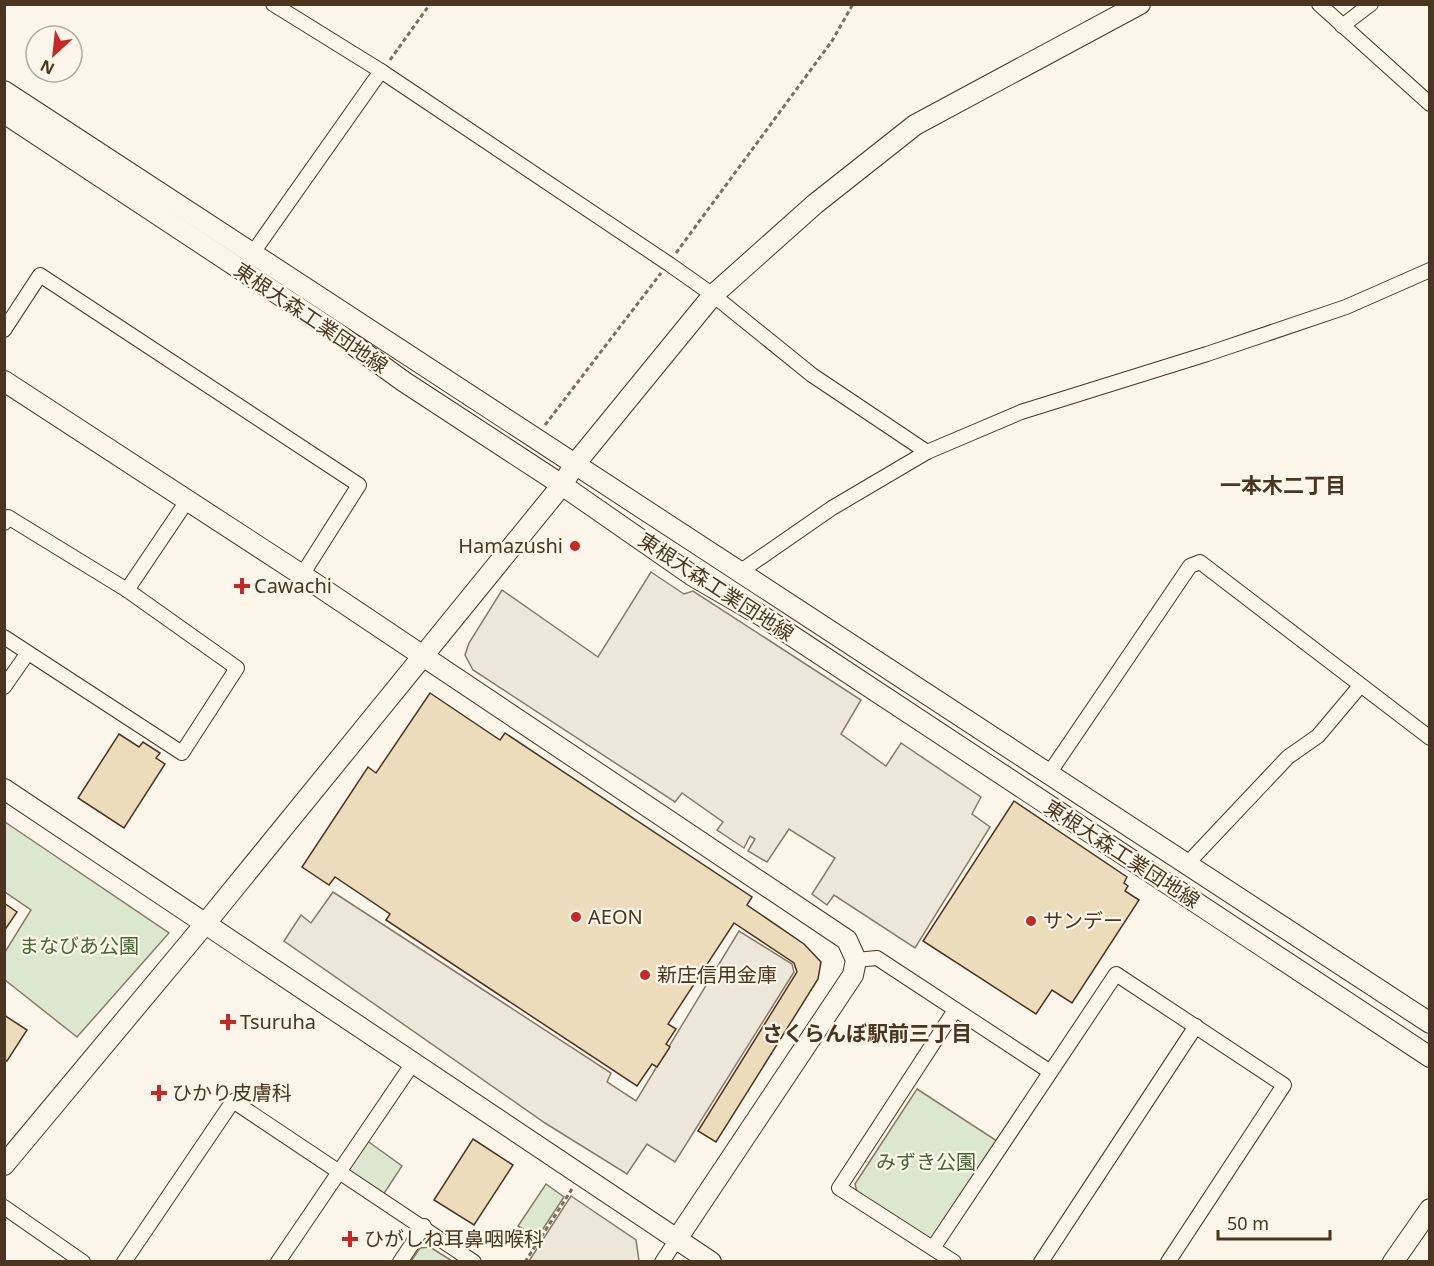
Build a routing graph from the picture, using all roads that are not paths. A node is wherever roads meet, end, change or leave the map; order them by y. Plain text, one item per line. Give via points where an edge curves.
1 (273, 4) edge
2 (1140, 4) edge
3 (1319, 4) edge
4 (1371, 4) edge
5 (1342, 26) junction
6 (381, 71) junction
7 (4, 91) edge
8 (1426, 96) edge
9 (4, 113) edge
10 (252, 254) junction
11 (1430, 270) edge
12 (713, 295) junction
13 (4, 330) edge
14 (4, 381) edge
15 (927, 452) junction
16 (575, 464) junction
17 (562, 485) junction
18 (187, 501) junction
19 (4, 523) edge
20 (738, 573) junction
21 (302, 575) junction
22 (127, 590) junction
23 (4, 637) edge
24 (27, 654) junction
25 (423, 658) junction
26 (1360, 686) junction
27 (4, 687) edge
28 (1430, 738) edge
29 (1048, 775) junction
30 (4, 789) edge
31 (1186, 865) junction
32 (205, 924) junction
33 (856, 960) junction
34 (955, 1010) junction
35 (1430, 1023) edge
36 (1196, 1026) junction
37 (1430, 1057) edge
38 (413, 1063) junction
39 (1048, 1071) junction
40 (4, 1165) edge
41 (339, 1171) junction
42 (4, 1207) edge
43 (1430, 1209) edge
44 (424, 1226) junction
45 (677, 1239) junction
46 (933, 1248) junction
47 (83, 1262) edge
48 (124, 1262) edge
49 (278, 1262) edge
50 (400, 1262) edge
51 (474, 1262) edge
52 (662, 1262) edge
53 (711, 1262) edge
54 (954, 1262) edge
55 (1041, 1262) edge
56 (1168, 1262) edge
57 (1393, 1262) edge

1 - 6 street
2 - 12 street via 915,124 815,204
3 - 5 street
4 - 5 street
5 - 8 street
6 - 10 street
6 - 12 street
7 - 10 street, 東根大森工業団地線
9 - 17 street, 東根大森工業団地線
10 - 16 street, 東根大森工業団地線
11 - 15 street via 1346,307 1021,412
12 - 15 street via 812,375
12 - 16 street
13 - 21 street via 40,275 359,484
14 - 18 street
15 - 20 street via 832,508
16 - 17 street
16 - 20 street, 東根大森工業団地線
17 - 25 street
17 - 37 street, 東根大森工業団地線 via 693,576 762,616
18 - 21 street
18 - 22 street
19 - 22 street via 8,516
20 - 29 street, 東根大森工業団地線
21 - 25 street
22 - 24 street via 237,668 182,753
23 - 24 street
24 - 27 street
25 - 32 street
25 - 33 street via 847,940
26 - 28 street
26 - 29 street via 1200,562 1190,566
26 - 31 street via 1318,735 1281,764
29 - 31 street, 東根大森工業団地線
30 - 32 street
31 - 35 street, 東根大森工業団地線
32 - 38 street
32 - 40 street
33 - 34 street via 877,958
33 - 45 street via 853,975
34 - 39 street
34 - 46 street via 839,1188
36 - 39 street via 1116,974
36 - 55 street
36 - 56 street via 1284,1085
38 - 41 street
38 - 45 street
39 - 46 street
41 - 44 street
41 - 48 street via 233,1101
41 - 49 street
42 - 47 street
43 - 57 street
44 - 50 street
44 - 51 street
45 - 52 street
45 - 53 street
46 - 54 street

